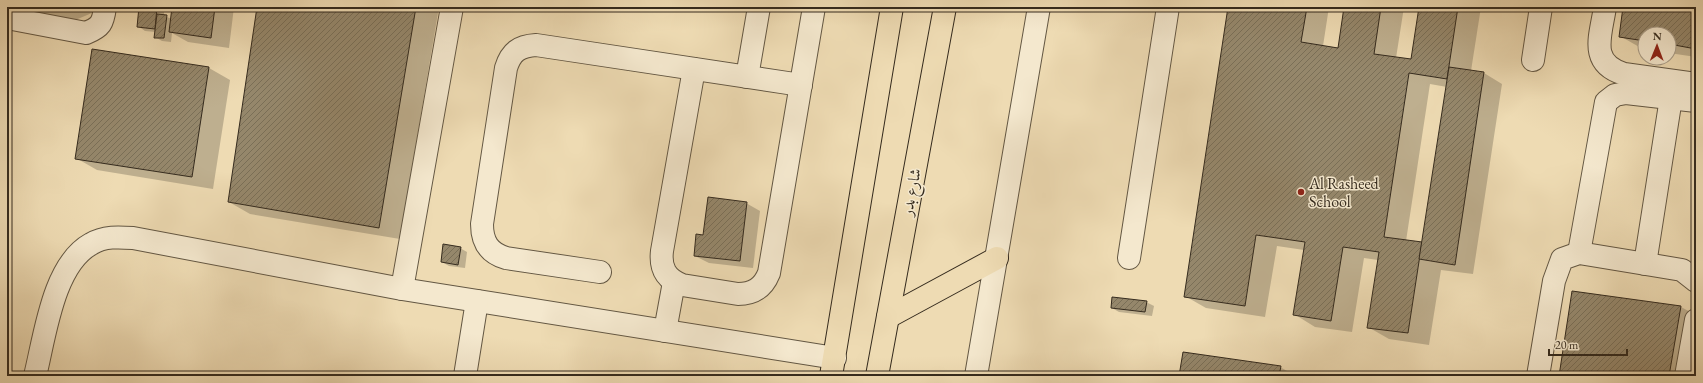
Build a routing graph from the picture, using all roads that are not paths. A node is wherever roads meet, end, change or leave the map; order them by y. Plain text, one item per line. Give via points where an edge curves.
1 (105, 7) edge
2 (452, 7) edge
3 (759, 7) edge
4 (814, 7) edge
5 (892, 7) edge
6 (945, 7) edge
7 (1039, 7) edge
8 (1168, 7) edge
9 (1541, 7) edge
10 (1605, 7) edge
11 (7, 18) edge
12 (1533, 60) dead end
13 (694, 69) junction
14 (747, 77) junction
15 (1696, 84) edge
16 (801, 85) junction
17 (1671, 98) junction
18 (1696, 101) edge
19 (1579, 253) junction
20 (996, 258) junction
21 (1129, 258) dead end
22 (1645, 264) junction
23 (600, 272) dead end
24 (1696, 280) edge
25 (674, 282) junction
26 (402, 289) junction
27 (477, 301) junction
28 (888, 318) junction
29 (1696, 320) edge
30 (665, 331) junction
31 (833, 367) edge
32 (35, 376) edge
33 (465, 376) edge
34 (877, 376) edge
35 (976, 376) edge
36 (1538, 376) edge
37 (1686, 376) edge

1 - 11 street via 103,20 96,28 86,33
2 - 26 street
3 - 14 street
4 - 16 street
5 - 31 main road
6 - 28 main road, شارع بدر
7 - 20 street
8 - 21 street
9 - 12 street
10 - 15 street via 1600,43 1600,54 1604,64 1613,71 1624,74
13 - 14 street
13 - 23 street via 536,45 516,50 509,58 482,224 485,242 497,256
13 - 25 street via 661,260 667,276
14 - 16 street
16 - 25 street via 770,273 766,281 754,292 738,294
17 - 18 street
17 - 19 street via 1626,93 1615,95 1606,102
17 - 22 street
19 - 22 street
19 - 36 street via 1562,259 1554,282
20 - 28 main road
20 - 35 street
22 - 24 street via 1682,270
25 - 30 street
26 - 27 street
26 - 32 street via 133,238 112,237 92,243 75,255 64,273 55,292
27 - 30 street
27 - 33 street
28 - 34 main road, شارع بدر
29 - 37 street
30 - 31 street

